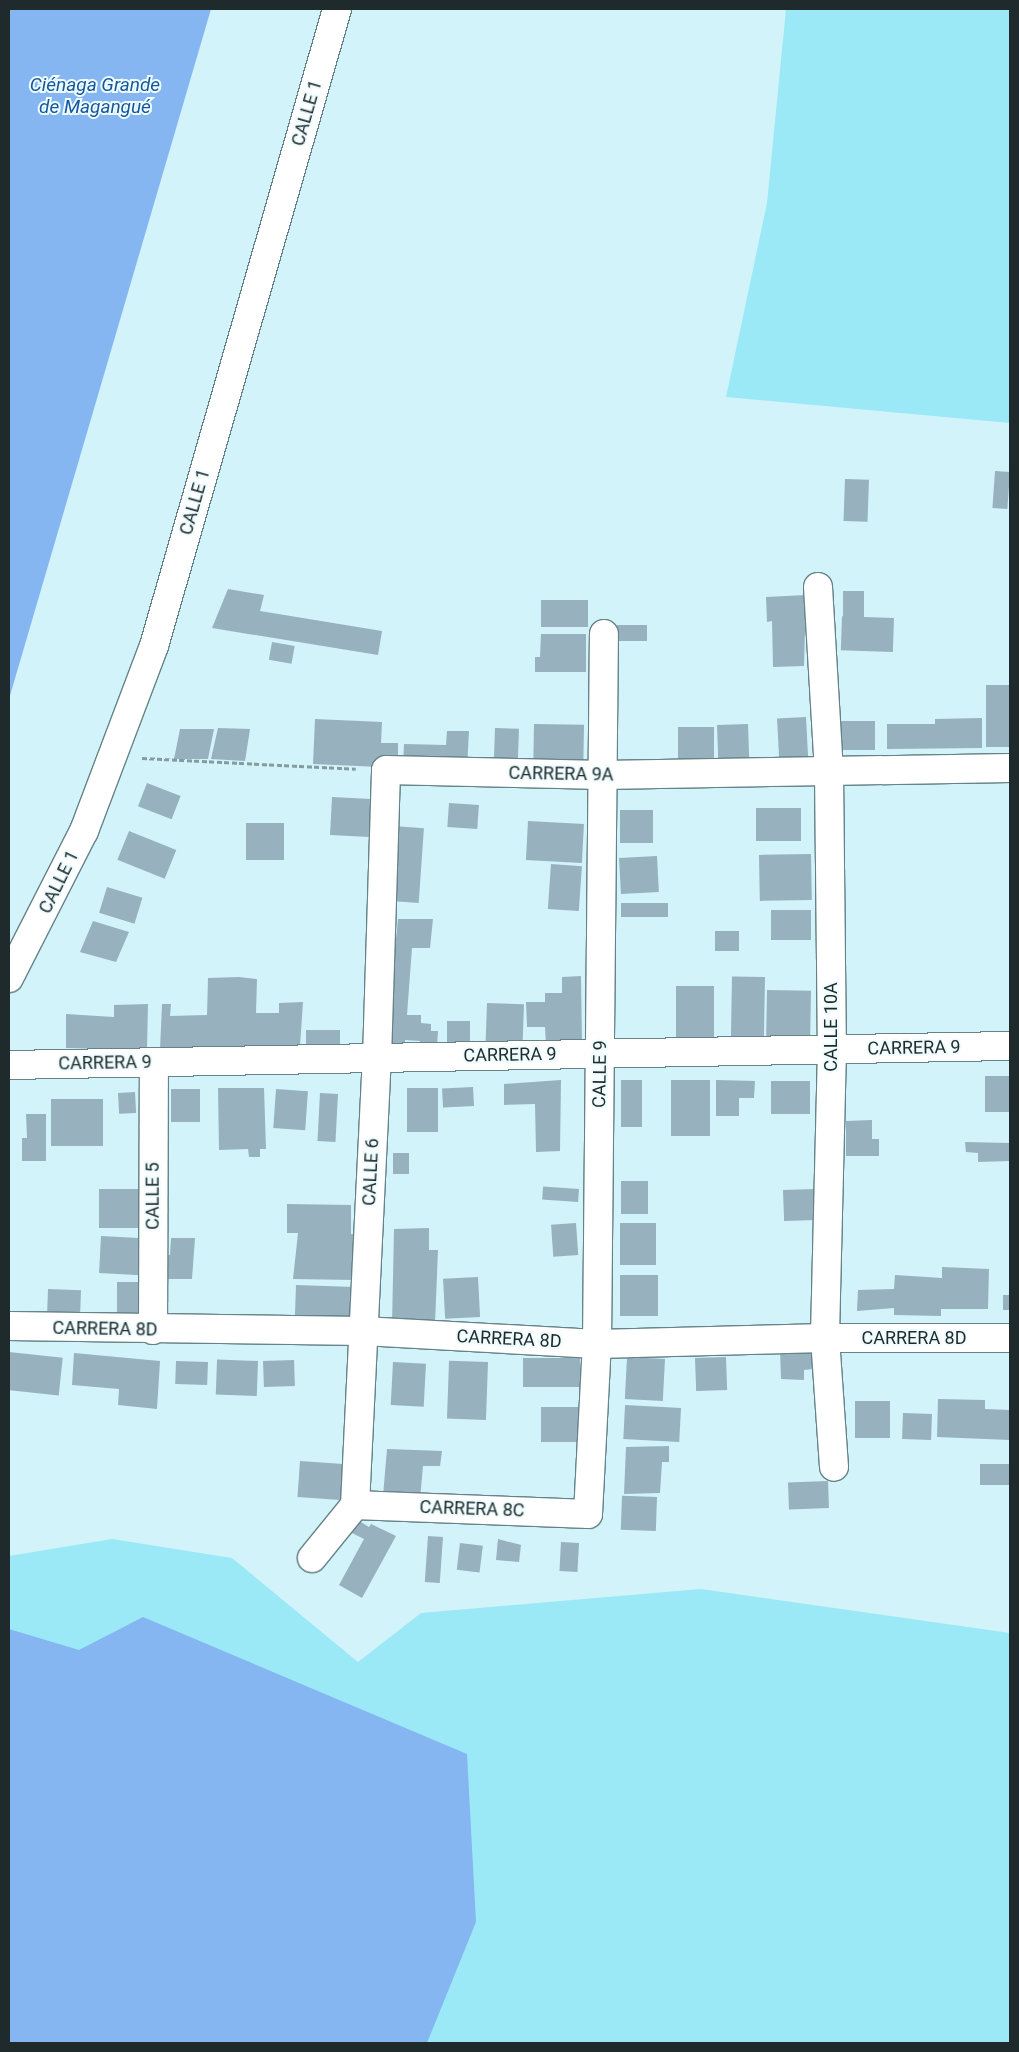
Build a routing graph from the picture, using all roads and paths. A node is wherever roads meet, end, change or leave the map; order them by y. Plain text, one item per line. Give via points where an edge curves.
1 (337, 9) edge
2 (818, 587) dead end
3 (604, 634) dead end
4 (112, 757) junction
5 (1010, 768) edge
6 (386, 770) junction
7 (829, 771) junction
8 (603, 775) junction
9 (9, 978) edge
10 (1010, 1046) edge
11 (832, 1049) junction
12 (600, 1054) junction
13 (377, 1058) junction
14 (154, 1062) junction
15 (9, 1065) edge
16 (9, 1326) edge
17 (153, 1330) junction
18 (364, 1331) junction
19 (825, 1338) junction
20 (1010, 1338) edge
21 (597, 1344) junction
22 (834, 1467) dead end
23 (356, 1505) junction
24 (588, 1514) joint
25 (312, 1558) dead end

1 - 4 street, CALLE 1 via 154,646
2 - 7 street, CALLE 10A
3 - 8 street, CALLE 9
4 - 6 path
4 - 9 street, CALLE 1 via 84,831
5 - 7 street, CARRERA 9A
6 - 8 street, CARRERA 9A
6 - 13 street, CALLE 6
7 - 8 street, CARRERA 9A
7 - 11 street, CALLE 10A
8 - 12 street, CALLE 9
10 - 11 street, CARRERA 9
11 - 12 street, CARRERA 9
11 - 19 street, CALLE 10A
12 - 13 street, CARRERA 9
12 - 21 street, CALLE 9
13 - 14 street, CARRERA 9
13 - 18 street, CALLE 6
14 - 15 street, CARRERA 9
14 - 17 street, CALLE 5
16 - 17 street, CARRERA 8D
17 - 18 street, CARRERA 8D
18 - 21 street, CARRERA 8D
18 - 23 street, CALLE 6
19 - 20 street, CARRERA 8D
19 - 21 street, CARRERA 8D
19 - 22 street, CALLE 10A
21 - 24 street, CALLE 9
23 - 24 street, CARRERA 8C
23 - 25 street

